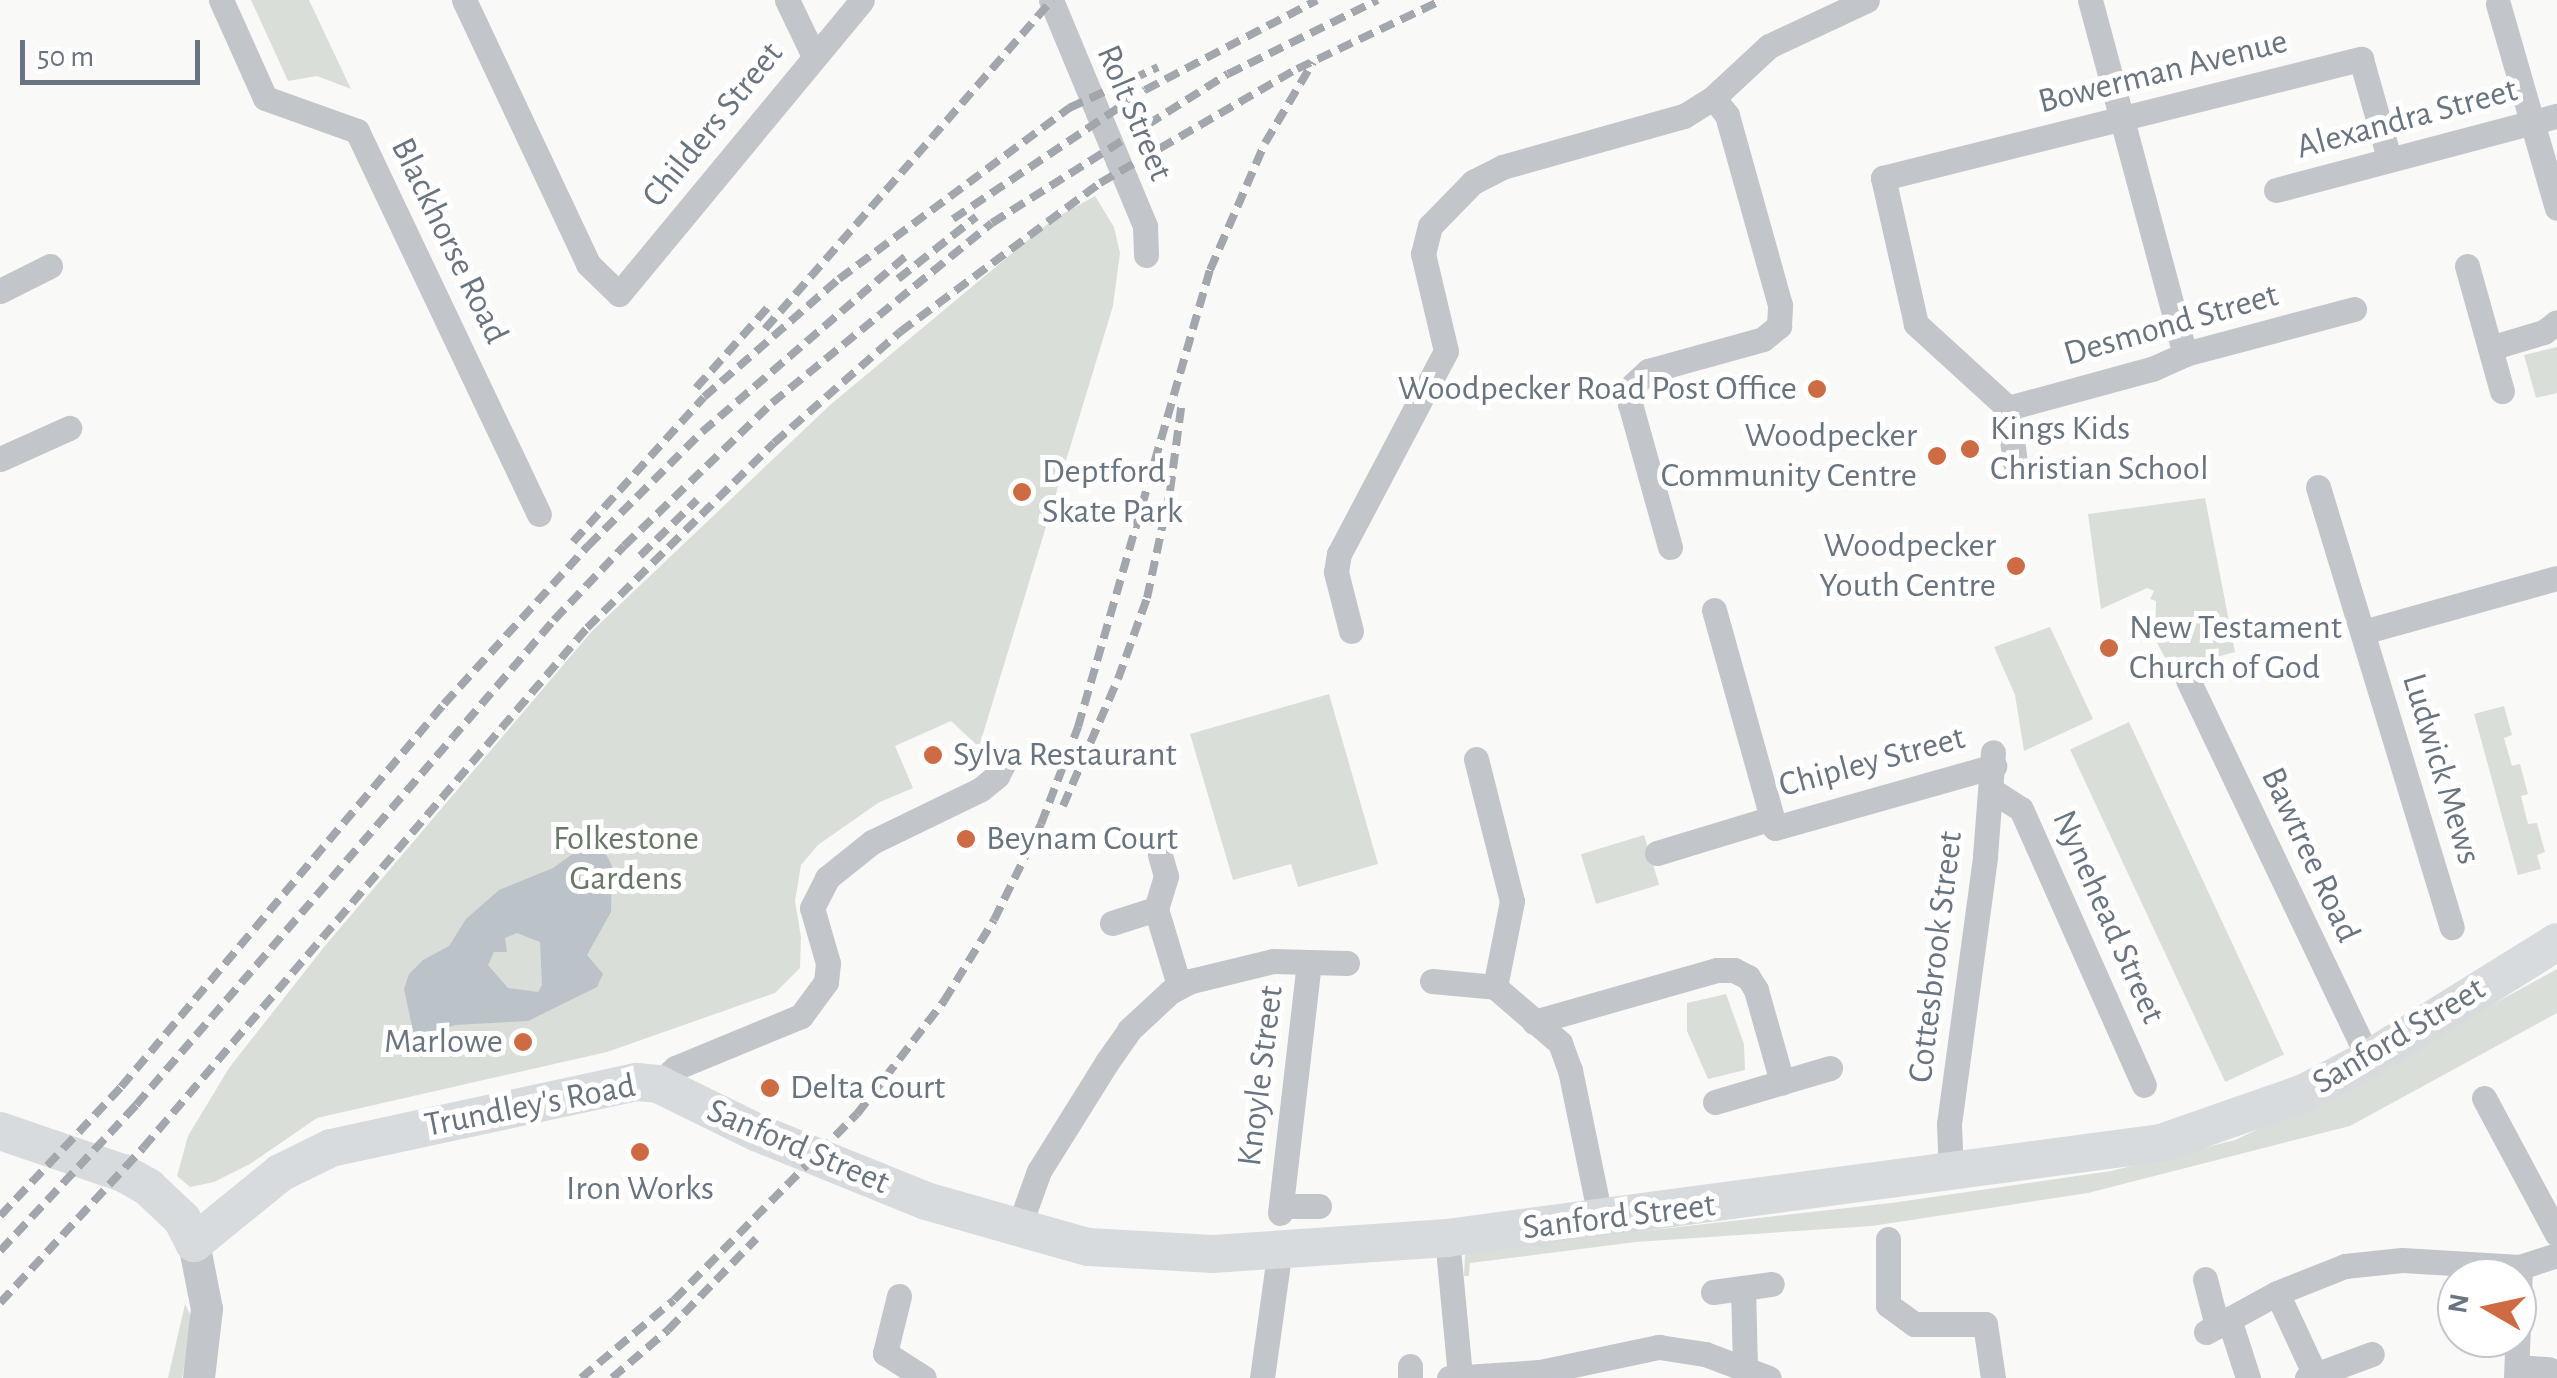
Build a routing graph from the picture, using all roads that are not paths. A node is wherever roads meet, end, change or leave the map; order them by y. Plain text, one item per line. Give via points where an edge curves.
1 (222, 0) edge
2 (464, 0) edge
3 (787, 0) edge
4 (862, 0) edge
5 (1050, 0) edge
6 (1867, 0) edge
7 (2090, 0) edge
8 (2498, 4) dead end
9 (814, 56) junction
10 (1713, 98) junction
11 (2122, 118) junction
12 (2545, 119) edge
13 (2389, 158) junction
14 (2276, 190) dead end
15 (2557, 208) edge
16 (1146, 255) dead end
17 (50, 266) dead end
18 (2467, 266) dead end
19 (0, 291) edge
20 (2354, 310) dead end
21 (2557, 322) edge
22 (2490, 348) junction
23 (2185, 354) junction
24 (2502, 391) dead end
25 (2008, 408) junction
26 (69, 428) dead end
27 (0, 459) edge
28 (2015, 463) dead end
29 (2318, 487) dead end
30 (539, 514) dead end
31 (1670, 547) dead end
32 (2557, 578) edge
33 (1714, 610) dead end
34 (1351, 631) dead end
35 (2363, 632) junction
36 (2188, 680) dead end
37 (1006, 759) dead end
38 (1476, 760) dead end
39 (1993, 769) junction
40 (1772, 818) junction
41 (1657, 853) dead end
42 (1160, 854) dead end
43 (1156, 909) junction
44 (1112, 924) dead end
45 (2452, 927) dead end
46 (2557, 942) edge
47 (1347, 963) dead end
48 (1309, 964) junction
49 (1432, 980) dead end
50 (1179, 985) junction
51 (1495, 986) junction
52 (1534, 1022) junction
53 (2368, 1060) junction
54 (1830, 1068) dead end
55 (1782, 1082) junction
56 (658, 1084) junction
57 (2144, 1085) dead end
58 (2484, 1098) dead end
59 (1715, 1102) dead end
60 (0, 1131) edge
61 (1951, 1174) junction
62 (1318, 1206) dead end
63 (1601, 1221) junction
64 (1281, 1223) junction
65 (1018, 1229) junction
66 (2557, 1234) edge
67 (1447, 1238) junction
68 (1888, 1239) dead end
69 (194, 1243) junction
70 (2437, 1262) edge
71 (2205, 1279) dead end
72 (1772, 1284) dead end
73 (1743, 1288) junction
74 (1712, 1292) dead end
75 (2277, 1293) junction
76 (898, 1296) dead end
77 (2011, 1318) dead end
78 (1985, 1324) junction
79 (2217, 1326) junction
80 (2372, 1354) dead end
81 (1598, 1367) edge
82 (1744, 1368) junction
83 (2550, 1369) dead end
84 (2516, 1372) edge
85 (1455, 1376) edge
86 (2311, 1376) edge
87 (199, 1378) edge
88 (924, 1378) edge
89 (1262, 1378) edge
90 (1770, 1378) edge
91 (1993, 1378) edge
92 (2248, 1378) edge

1 - 30 street, Blackhorse Road via 265,98 357,131
2 - 9 street, Childers Street via 588,264 619,294
3 - 9 street
4 - 9 street, Childers Street
5 - 16 street, Rolt Street via 1145,226
6 - 10 street via 1769,46
7 - 11 street
8 - 12 street
10 - 31 street via 1727,115 1780,305 1778,326 1763,339 1648,371 1633,385 1630,404
10 - 34 street via 1684,116 1502,167 1473,182 1430,226 1423,254 1446,351 1339,554 1336,572
11 - 13 street, Bowerman Avenue via 2361,59
11 - 23 street
11 - 25 street, Bowerman Avenue via 1882,178 1916,324
12 - 13 street, Alexandra Street
12 - 15 street
13 - 14 street, Alexandra Street
17 - 19 street
18 - 22 street
20 - 23 street, Desmond Street
21 - 22 street
22 - 24 street
23 - 25 street, Desmond Street
25 - 28 street
26 - 27 street
29 - 35 street, Ludwick Mews
32 - 35 street
33 - 40 street, Chipley Street
35 - 45 street, Ludwick Mews
36 - 53 street, Bawtree Road
37 - 56 street, Trundley's Road via 981,789 872,842 827,878 812,908 828,963 826,982 802,1016 675,1068
38 - 51 street via 1512,901
39 - 40 street, Chipley Street via 1775,828
39 - 57 street, Nynehead Street via 2021,809
39 - 61 street, Cottesbrook Street via 1950,1124
40 - 41 street, Chipley Street
42 - 43 street via 1166,876
43 - 44 street
43 - 50 street
46 - 53 main road, Sanford Street
47 - 48 street
48 - 50 street, Knoyle Street via 1273,961
48 - 64 street, Knoyle Street
49 - 51 street
50 - 65 street, Knoyle Street via 1114,1050 1038,1171
51 - 52 street
52 - 55 street via 1734,970 1756,990
52 - 63 street via 1566,1054
53 - 61 main road, Sanford Street via 2240,1119 2161,1144
54 - 55 street
55 - 59 street
56 - 65 main road, Sanford Street via 839,1168
56 - 69 main road, Trundley's Road via 622,1083 331,1148 280,1172
58 - 66 street
60 - 69 main road via 148,1187 182,1219
61 - 63 main road, Sanford Street
62 - 64 street, Knoyle Street
63 - 67 main road, Sanford Street
64 - 65 main road, Sanford Street via 1212,1254 1088,1247
64 - 67 main road, Sanford Street
64 - 89 street
67 - 85 street
68 - 78 street via 1888,1305 1914,1324
69 - 87 street via 207,1309
70 - 75 street via 2345,1266
71 - 79 street
72 - 73 street
73 - 74 street
73 - 82 street
75 - 79 street
75 - 86 street
76 - 88 street via 885,1354
77 - 78 street
78 - 91 street
79 - 92 street
80 - 86 street
81 - 82 street via 1659,1347
81 - 85 street
82 - 90 street
83 - 84 street

